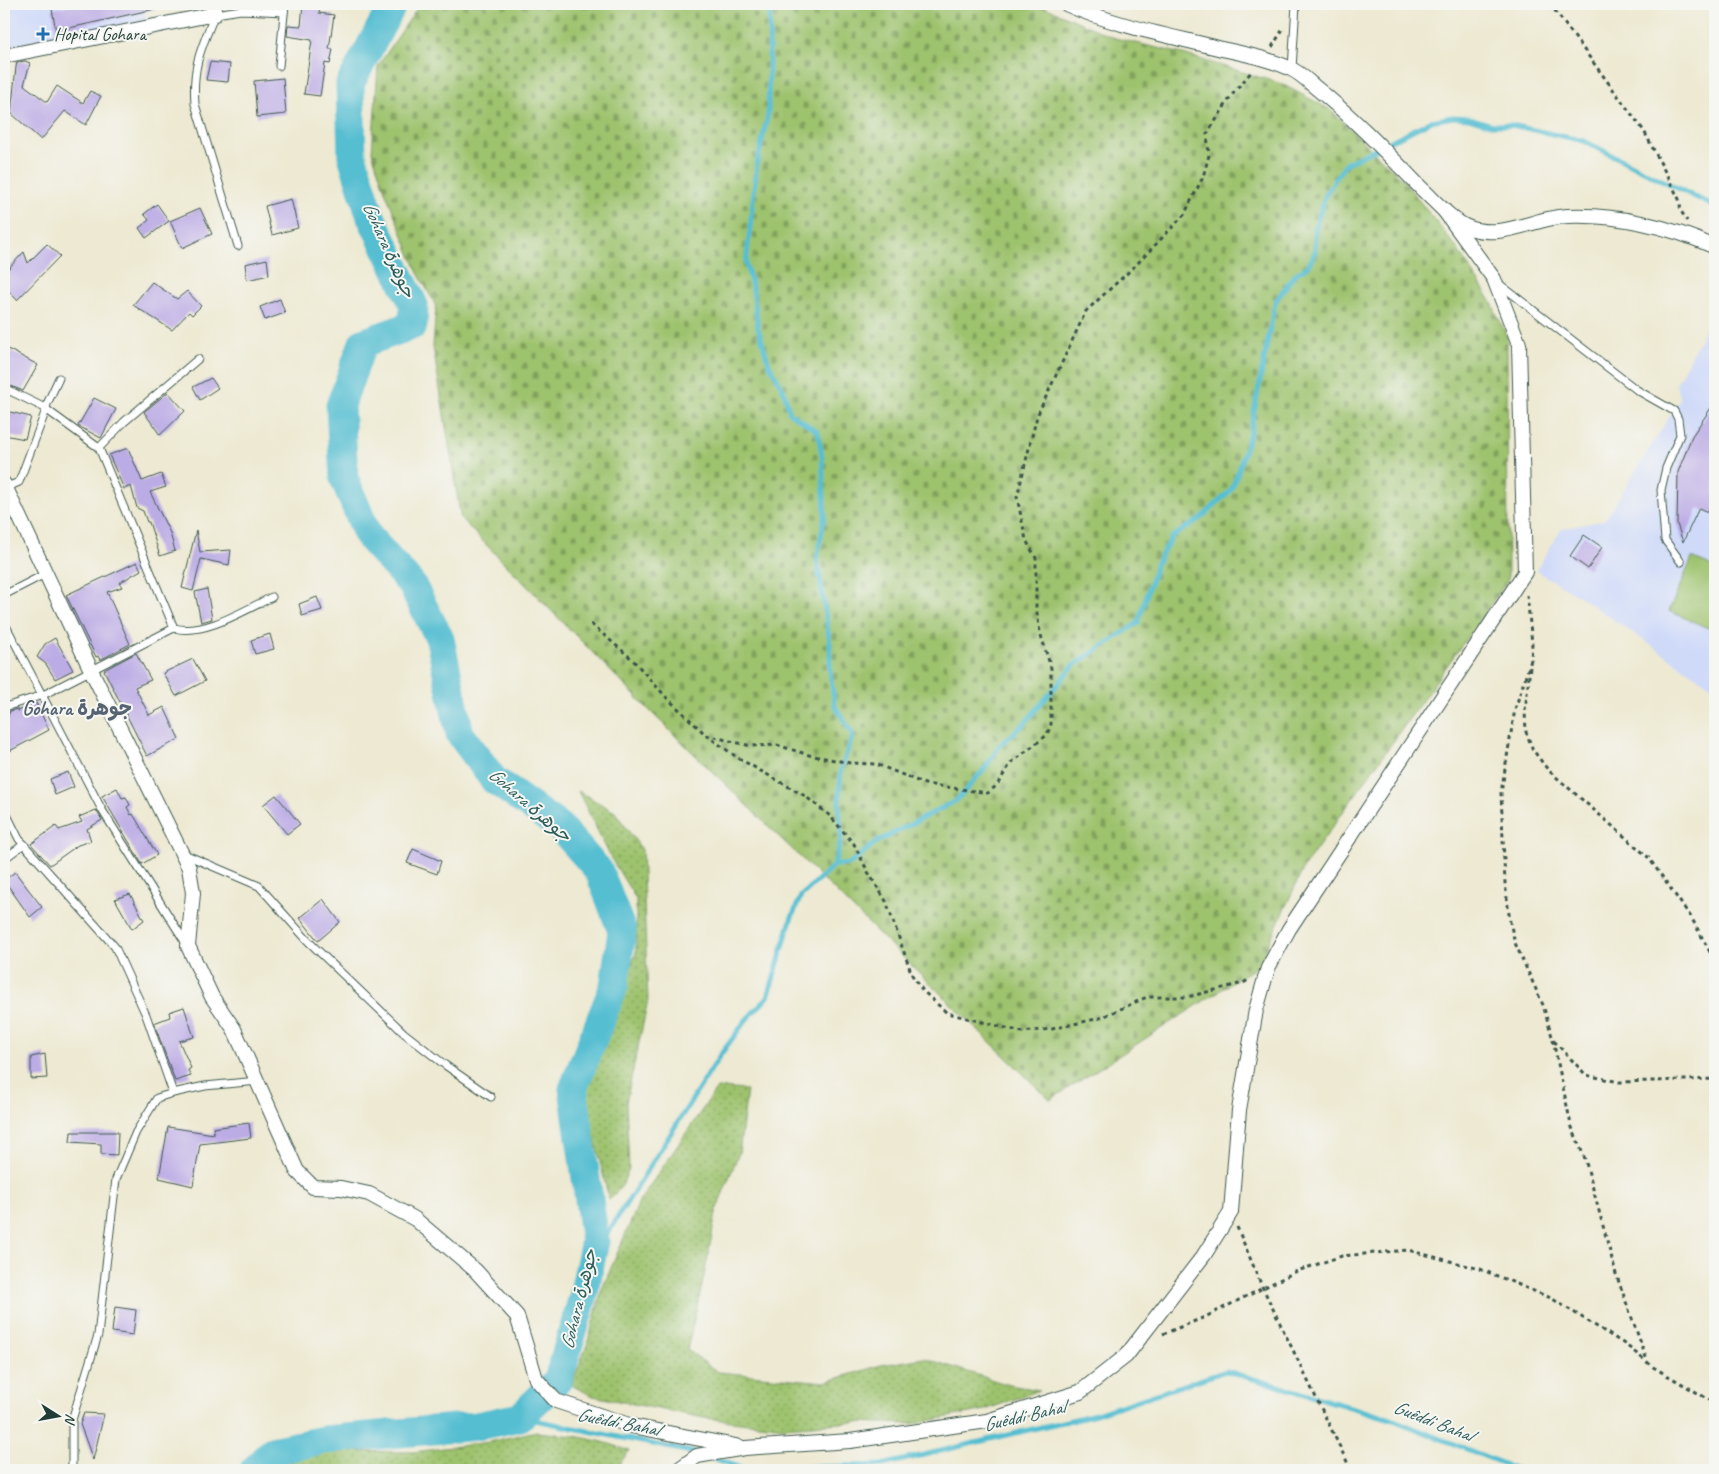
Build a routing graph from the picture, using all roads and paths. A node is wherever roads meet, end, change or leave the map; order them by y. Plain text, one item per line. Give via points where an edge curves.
1 (285, 4) edge
2 (1066, 4) edge
3 (1296, 4) edge
4 (1550, 4) edge
5 (214, 9) edge
6 (284, 12) junction
7 (1287, 21) dead end
8 (4, 56) edge
9 (1264, 60) junction
10 (279, 66) dead end
11 (1292, 69) junction
12 (1443, 209) junction
13 (1697, 238) junction
14 (238, 246) dead end
15 (1715, 247) edge
16 (1494, 279) junction
17 (198, 359) dead end
18 (59, 378) dead end
19 (4, 388) edge
20 (46, 410) junction
21 (99, 448) junction
22 (4, 487) edge
23 (1681, 562) dead end
24 (1525, 572) junction
25 (45, 574) junction
26 (4, 594) edge
27 (272, 597) dead end
28 (4, 622) edge
29 (591, 624) dead end
30 (174, 628) junction
31 (1530, 660) junction
32 (91, 670) junction
33 (43, 695) junction
34 (4, 712) edge
35 (706, 735) junction
36 (4, 809) edge
37 (24, 844) junction
38 (181, 853) junction
39 (4, 858) edge
40 (188, 946) junction
41 (1715, 955) edge
42 (1268, 968) junction
43 (1554, 1040) junction
44 (1715, 1079) edge
45 (258, 1081) junction
46 (173, 1093) junction
47 (491, 1096) dead end
48 (1231, 1212) junction
49 (1263, 1288) junction
50 (1156, 1336) dead end
51 (1648, 1363) junction
52 (1715, 1403) edge
53 (745, 1448) junction
54 (72, 1470) edge
55 (678, 1470) edge
56 (1352, 1470) edge

1 - 6 lane
2 - 9 street via 1120,22
3 - 11 lane
4 - 13 path via 1644,131
5 - 6 lane
5 - 8 street
5 - 14 lane via 193,80 195,104
6 - 10 lane
7 - 9 path
9 - 11 street
9 - 35 path via 1232,95 1207,134 1209,155 1203,177 1184,214 1086,311 1037,416 1017,497 1026,540 1036,558 1036,607 1051,668 1051,724 1047,735 1011,763 988,793 925,784 876,764 850,763 776,745 751,746
11 - 12 street via 1341,107
12 - 13 street via 1465,226 1490,232 1527,227 1544,218 1569,216 1647,224
12 - 16 street
13 - 15 street
16 - 23 lane via 1637,390 1674,412 1680,435 1661,490 1665,540
16 - 24 street via 1519,344
17 - 21 lane via 124,422
18 - 20 lane
19 - 20 lane
20 - 21 lane
20 - 22 lane via 19,482
21 - 30 lane
22 - 25 street
24 - 31 path via 1532,643
24 - 42 street via 1289,929
25 - 26 lane
25 - 32 street
27 - 30 lane via 222,622 181,630
28 - 33 lane
29 - 35 path via 632,659
30 - 32 lane
31 - 41 path via 1525,711 1526,732 1533,750 1548,770 1648,858
31 - 43 path via 1514,709 1501,793 1505,883 1515,943 1537,988
32 - 33 lane
32 - 38 street
33 - 34 lane via 5,707
33 - 40 lane via 102,810
35 - 42 path via 738,758 805,796 830,816 854,844 886,901 912,975 923,991 947,1013 1022,1032 1052,1029 1100,1018 1147,997 1187,997 1244,984
36 - 37 lane
37 - 39 lane
37 - 46 lane via 115,947 146,1015
38 - 40 street via 189,868 193,893
38 - 47 lane via 259,886 308,941 404,1033
40 - 45 street via 212,996 234,1029
42 - 48 street via 1256,1010 1239,1110
43 - 44 path via 1586,1075 1619,1082
43 - 51 path via 1571,1125 1585,1159 1616,1274
45 - 46 lane
45 - 53 street via 297,1171 312,1187 341,1188 369,1194 415,1219 475,1270 516,1316 536,1379 556,1402 632,1426
46 - 54 lane via 157,1098 136,1132 116,1179 98,1335 72,1420
48 - 49 path
48 - 53 street via 1204,1255 1126,1356 1080,1392 987,1422 850,1441
49 - 50 path via 1205,1317
49 - 51 path via 1297,1271 1342,1256 1408,1250 1480,1269 1551,1298
49 - 56 path
51 - 52 path
53 - 55 street via 697,1456

